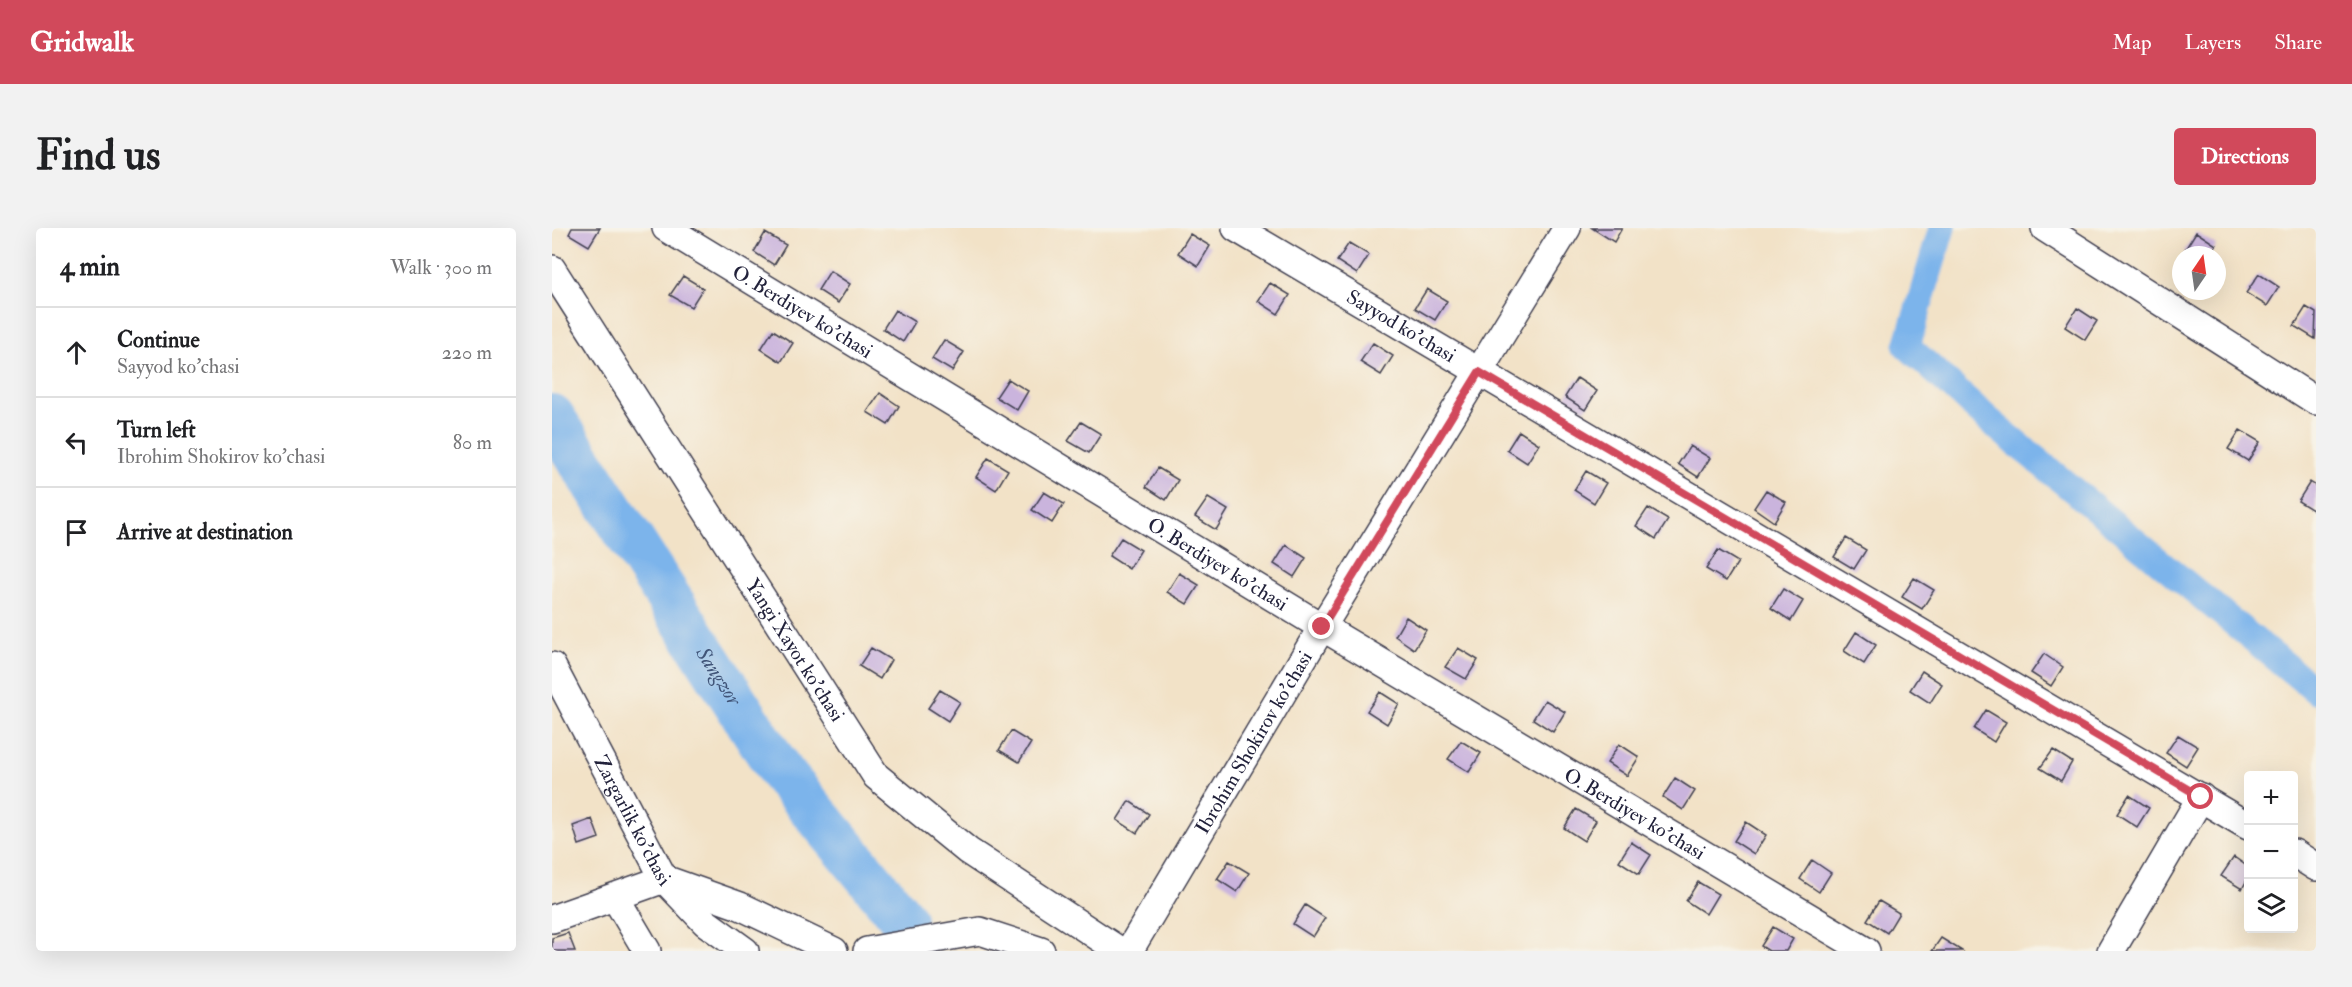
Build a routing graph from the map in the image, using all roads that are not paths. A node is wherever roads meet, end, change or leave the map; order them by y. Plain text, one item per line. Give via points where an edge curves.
1 (666, 228) edge
2 (1236, 228) edge
3 (1567, 228) edge
4 (2045, 228) edge
5 (552, 269) edge
6 (1479, 372) junction
7 (2316, 401) edge
8 (1322, 627) junction
9 (552, 666) edge
10 (2201, 797) junction
11 (2246, 825) edge
12 (2298, 856) edge
13 (2316, 867) edge
14 (664, 879) junction
15 (615, 897) junction
16 (552, 919) edge
17 (647, 951) edge
18 (745, 951) edge
19 (834, 951) edge
20 (867, 951) edge
21 (1041, 951) edge
22 (1120, 951) edge
23 (1129, 951) edge
24 (1866, 951) edge
25 (2111, 951) edge

1 - 8 street, O. Berdiyev ko'chasi
2 - 6 street, Sayyod ko'chasi
3 - 6 street, Ibrohim Shokirov ko'chasi
4 - 7 street
5 - 22 street, Yangi Xayot ko'chasi via 876,776 968,851
6 - 8 street, Ibrohim Shokirov ko'chasi
6 - 10 street, Sayyod ko'chasi
8 - 23 street, Ibrohim Shokirov ko'chasi
8 - 24 street, O. Berdiyev ko'chasi
9 - 14 street, Zargarlik ko'chasi
10 - 11 street, Sayyod ko'chasi
10 - 25 street
12 - 13 street
14 - 15 street
14 - 18 street, Zargarlik ko'chasi via 705,922
14 - 19 street via 740,906
15 - 16 street
15 - 17 street
20 - 21 street via 980,931

